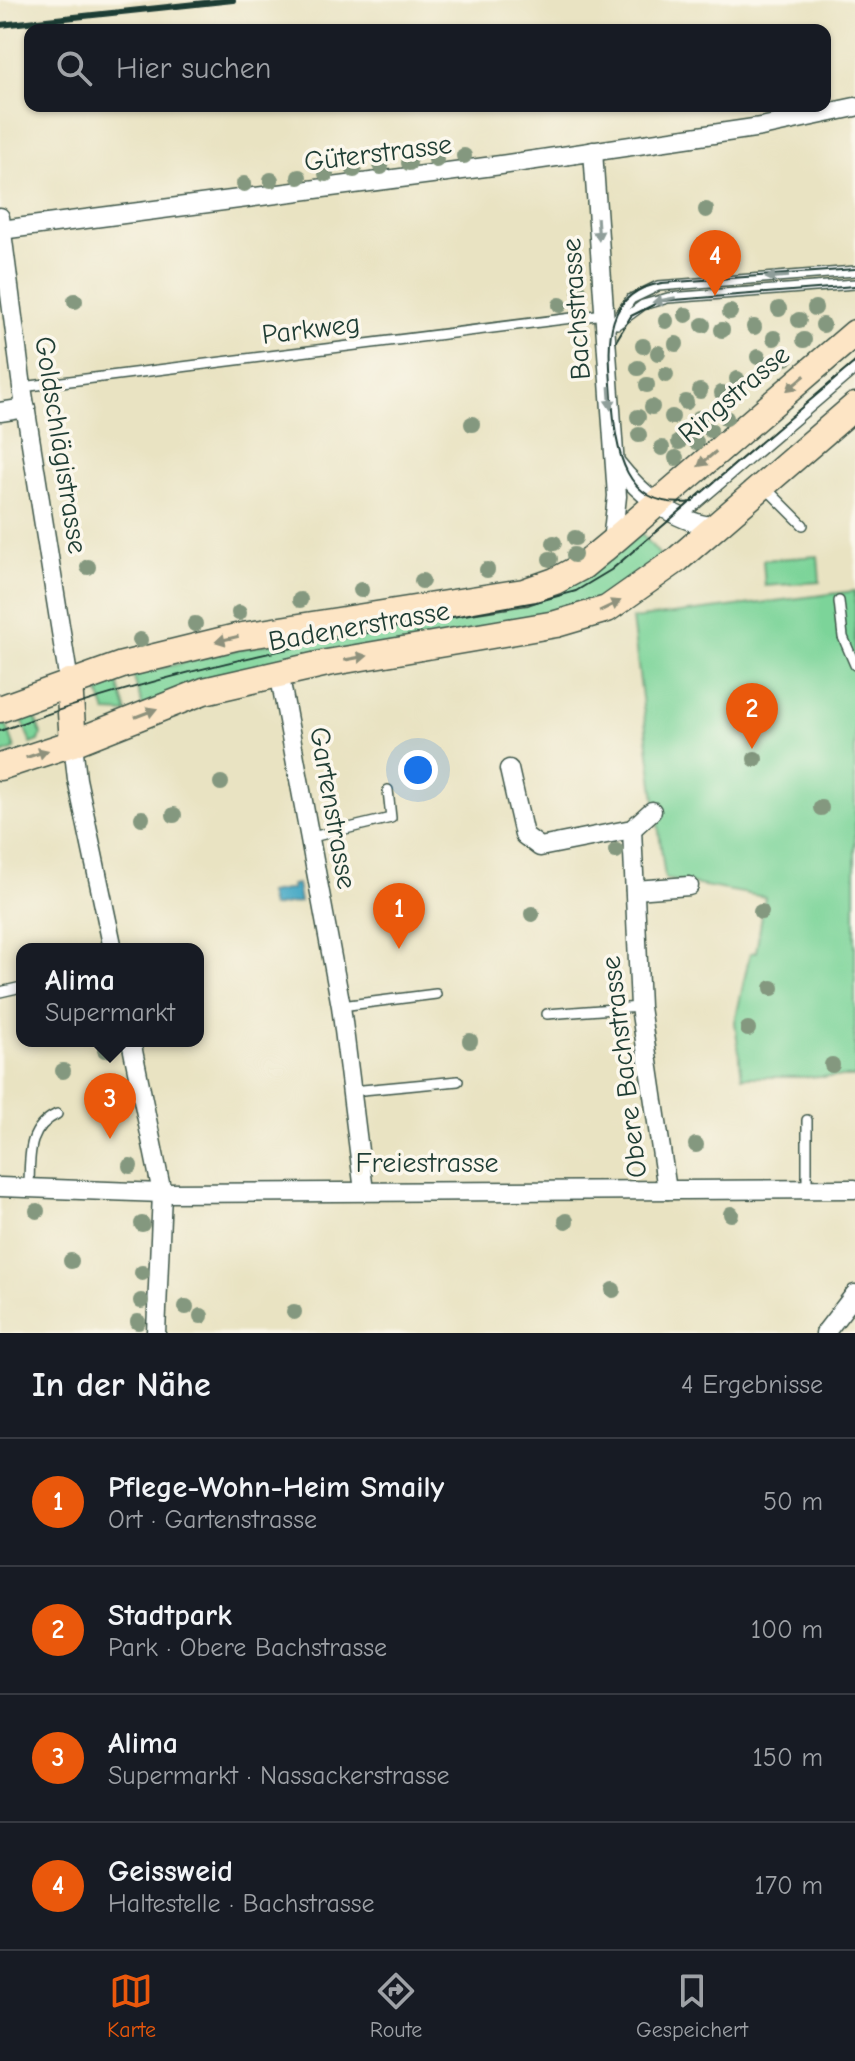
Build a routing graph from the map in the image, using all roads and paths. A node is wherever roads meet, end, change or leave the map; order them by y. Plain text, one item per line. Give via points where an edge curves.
1 (855, 107) edge
2 (593, 151) junction
3 (1, 224) edge
4 (855, 271) edge
5 (855, 284) edge
6 (604, 314) junction
7 (855, 333) edge
8 (605, 334) junction
9 (855, 369) edge
10 (22, 387) junction
11 (855, 406) edge
12 (26, 408) junction
13 (0, 412) edge
14 (615, 462) junction
15 (763, 485) junction
16 (655, 503) junction
17 (681, 518) junction
18 (803, 525) dead end
19 (714, 527) junction
20 (612, 542) junction
21 (839, 601) dead end
22 (855, 665) edge
23 (279, 672) junction
24 (69, 682) junction
25 (0, 709) edge
26 (73, 743) junction
27 (0, 767) edge
28 (509, 769) dead end
29 (388, 790) dead end
30 (652, 811) dead end
31 (632, 829) junction
32 (312, 837) junction
33 (689, 886) dead end
34 (635, 890) junction
35 (112, 943) edge
36 (436, 994) dead end
37 (341, 1006) junction
38 (640, 1007) junction
39 (547, 1014) dead end
40 (132, 1047) edge
41 (458, 1081) dead end
42 (352, 1091) junction
43 (57, 1114) dead end
44 (807, 1120) dead end
45 (0, 1187) edge
46 (29, 1188) junction
47 (807, 1189) junction
48 (855, 1189) edge
49 (667, 1190) junction
50 (364, 1191) junction
51 (162, 1193) junction
52 (855, 1294) edge
53 (156, 1333) edge
54 (825, 1333) edge

1 - 2 street, Güterstrasse via 761,127
2 - 3 street, Güterstrasse
2 -> 6 street, Bachstrasse
3 - 10 street, Goldschlägistrasse
4 -> 8 lane via 658,286 631,299
5 -> 8 lane via 668,298 635,309
6 - 8 street, Bachstrasse
6 - 10 lane, Parkweg
7 -> 16 main road, Ringstrasse
8 -> 14 street, Bachstrasse
9 - 17 lane
10 - 12 street, Goldschlägistrasse
11 - 15 main road
12 - 13 street
12 - 24 street, Goldschlägistrasse
14 - 16 street
14 - 20 street, Bachstrasse
15 - 18 lane
15 - 19 main road
16 - 17 street
16 - 20 main road, Ringstrasse
17 - 19 street
23 -> 19 main road, Badenerstrasse via 583,617 624,599
20 -> 24 main road, Badenerstrasse via 555,581 524,592 236,637
21 - 22 lane via 843,637
26 -> 23 main road, Badenerstrasse via 204,691
23 - 32 street, Gartenstrasse
24 - 25 main road, Badenerstrasse
24 - 26 main road
27 -> 26 main road, Badenerstrasse
26 - 35 street
28 - 31 street via 524,835 540,847
29 - 32 lane via 391,818
30 - 31 street
31 - 34 street, Obere Bachstrasse
32 - 37 street, Gartenstrasse
33 - 34 street
34 - 38 street, Obere Bachstrasse
36 - 37 lane
37 - 42 street, Gartenstrasse
38 - 39 lane
38 - 49 street, Obere Bachstrasse
40 - 51 street
41 - 42 lane
42 - 50 street, Gartenstrasse
43 - 46 lane via 44,1120 30,1143
44 - 47 lane
45 - 46 street, Freiestrasse
46 - 51 street, Freiestrasse
47 - 48 street, Freiestrasse
47 - 49 street, Freiestrasse
49 - 50 street, Freiestrasse
50 - 51 street, Freiestrasse
51 - 53 street
52 - 54 street

